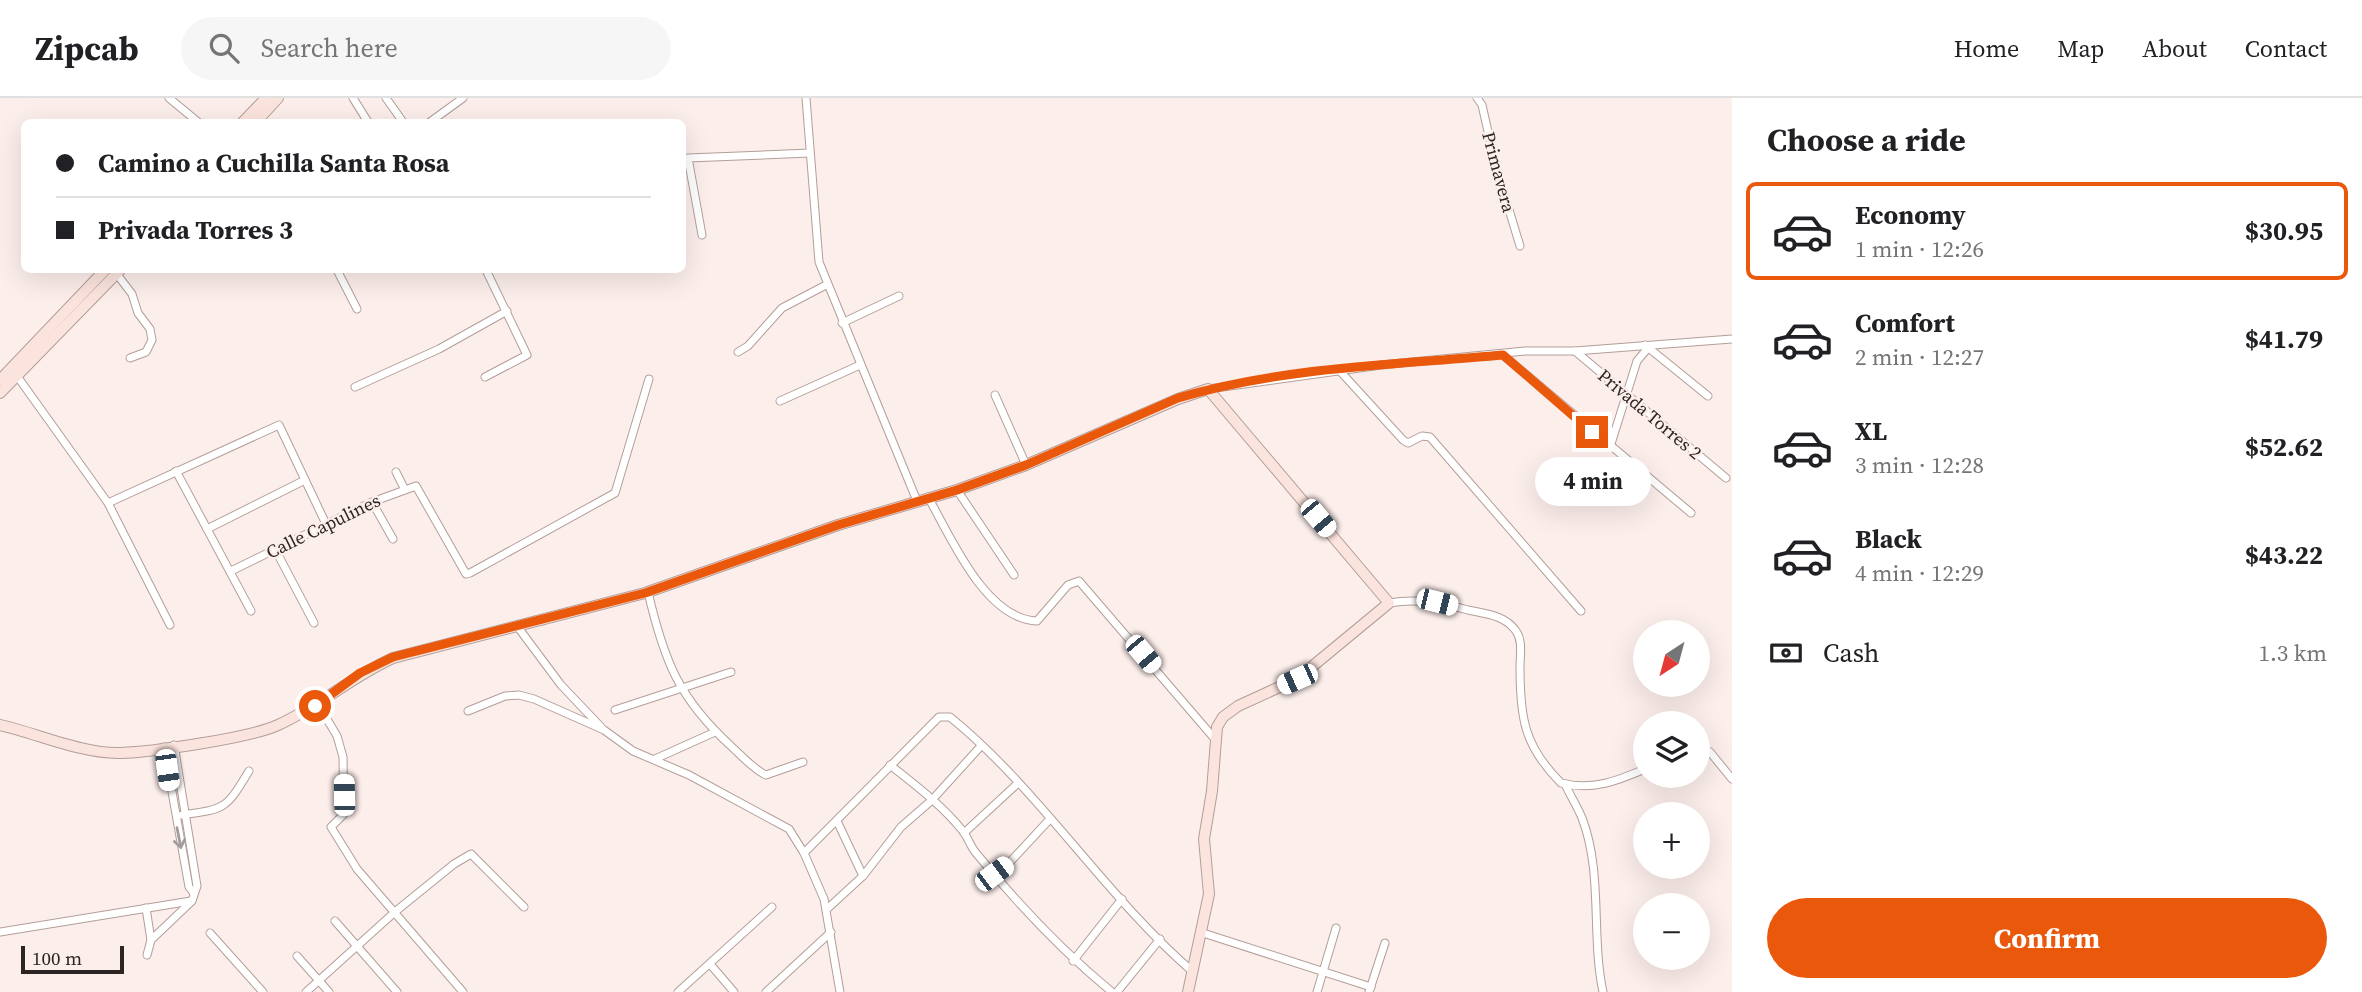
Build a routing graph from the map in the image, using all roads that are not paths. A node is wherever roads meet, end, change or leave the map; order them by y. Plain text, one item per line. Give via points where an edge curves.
1 (169, 98) edge
2 (266, 98) edge
3 (278, 98) edge
4 (353, 98) edge
5 (386, 98) edge
6 (463, 98) edge
7 (806, 98) edge
8 (1477, 98) edge
9 (194, 119) edge
10 (246, 119) edge
11 (259, 119) edge
12 (366, 119) edge
13 (401, 119) edge
14 (434, 119) edge
15 (810, 153) junction
16 (702, 235) dead end
17 (1520, 246) dead end
18 (112, 273) edge
19 (112, 273) edge
20 (116, 273) edge
21 (339, 273) edge
22 (488, 273) edge
23 (826, 285) junction
24 (899, 296) dead end
25 (357, 309) dead end
26 (508, 311) junction
27 (842, 323) junction
28 (1732, 339) edge
29 (1646, 346) junction
30 (1575, 351) junction
31 (738, 352) dead end
32 (1503, 355) junction
33 (130, 358) dead end
34 (860, 365) junction
35 (1339, 370) junction
36 (17, 376) junction
37 (485, 377) dead end
38 (649, 379) dead end
39 (0, 380) edge
40 (355, 387) dead end
41 (1208, 389) junction
42 (1625, 391) junction
43 (0, 393) edge
44 (995, 396) dead end
45 (1708, 396) dead end
46 (780, 401) dead end
47 (1609, 447) junction
48 (1026, 465) junction
49 (176, 471) junction
50 (396, 472) dead end
51 (1726, 478) dead end
52 (305, 480) junction
53 (404, 488) junction
54 (957, 490) junction
55 (922, 499) junction
56 (372, 502) junction
57 (108, 503) junction
58 (1691, 513) dead end
59 (326, 524) junction
60 (207, 529) junction
61 (393, 539) dead end
62 (275, 549) junction
63 (230, 571) junction
64 (1014, 575) dead end
65 (648, 592) junction
66 (1389, 603) junction
67 (251, 611) dead end
68 (1581, 611) dead end
69 (314, 623) dead end
70 (170, 625) dead end
71 (517, 626) junction
72 (731, 672) dead end
73 (680, 690) junction
74 (318, 704) junction
75 (615, 710) dead end
76 (468, 711) dead end
77 (0, 724) edge
78 (604, 730) junction
79 (715, 732) junction
80 (1214, 738) junction
81 (169, 746) junction
82 (980, 747) junction
83 (1710, 752) edge
84 (655, 759) junction
85 (803, 762) dead end
86 (890, 765) junction
87 (249, 771) dead end
88 (1633, 774) edge
89 (1732, 779) edge
90 (1017, 784) junction
91 (1565, 784) junction
92 (932, 800) junction
93 (174, 815) junction
94 (184, 815) junction
95 (1049, 820) junction
96 (837, 821) junction
97 (964, 833) junction
98 (804, 853) junction
99 (994, 874) junction
100 (863, 876) junction
101 (194, 892) junction
102 (1122, 899) junction
103 (192, 901) junction
104 (524, 907) dead end
105 (772, 907) dead end
106 (146, 908) junction
107 (827, 909) junction
108 (396, 911) junction
109 (335, 921) dead end
110 (1336, 928) dead end
111 (0, 932) edge
112 (831, 932) junction
113 (210, 933) dead end
114 (1203, 933) junction
115 (1160, 939) junction
116 (151, 940) junction
117 (1385, 943) dead end
118 (358, 948) junction
119 (147, 955) dead end
120 (297, 956) dead end
121 (1073, 961) junction
122 (709, 964) junction
123 (1322, 972) junction
124 (1193, 973) junction
125 (318, 980) junction
126 (1370, 990) edge
127 (263, 992) edge
128 (306, 992) edge
129 (329, 992) edge
130 (397, 992) edge
131 (463, 992) edge
132 (678, 992) edge
133 (734, 992) edge
134 (765, 992) edge
135 (840, 992) edge
136 (1112, 992) edge
137 (1117, 992) edge
138 (1188, 992) edge
139 (1317, 992) edge
140 (1603, 992) edge

1 - 9 street
2 - 10 street
3 - 11 street
4 - 12 street
5 - 13 street
6 - 14 street
7 - 15 street
8 - 17 street, Primavera
15 - 16 street via 688,158
15 - 23 street via 819,262
18 - 36 street
19 - 39 street
20 - 33 street via 132,294 152,340 146,352
21 - 25 street
22 - 26 street
23 - 27 street
23 - 31 street via 782,307
24 - 27 street
26 - 37 street via 527,355
26 - 40 street
27 - 34 street
28 - 29 street
29 - 30 street
29 - 42 street
29 - 45 street
30 - 32 street
30 - 42 street, Privada Torres 2
32 - 35 street
32 - 47 street
34 - 46 street
34 - 55 street
35 - 41 street
35 - 68 street via 1403,440 1408,443 1430,437
36 - 43 street
36 - 57 street
38 - 53 street, Calle Capulines via 615,493 466,574 416,486
41 - 48 street
41 - 66 street
42 - 47 street
42 - 51 street, Privada Torres 2
44 - 48 street
47 - 58 street
48 - 54 street
49 - 52 street via 279,425
49 - 57 street
49 - 60 street
50 - 53 street
52 - 59 street
52 - 60 street
53 - 56 street, Calle Capulines
54 - 55 street
54 - 64 street
55 - 65 street
55 - 80 street via 985,594 1027,621 1037,621 1068,584 1079,581
56 - 59 street, Calle Capulines
56 - 61 street
57 - 70 street
59 - 62 street, Calle Capulines
60 - 63 street
62 - 63 street, Calle Capulines
62 - 69 street
63 - 67 street
65 - 71 street
65 - 73 street via 660,645
66 - 80 street via 1297,679 1223,717
66 - 91 street via 1411,599 1437,602 1500,617 1511,625 1521,645 1520,706 1525,732 1538,756
71 - 74 street via 393,657 360,673
71 - 78 street via 561,685
72 - 73 street
73 - 75 street
73 - 79 street
74 - 81 street via 275,727
74 - 108 street via 337,736 343,757 344,814 331,827 334,836
76 - 78 street via 519,695
77 - 81 street via 118,753
78 - 84 street via 633,751
79 - 84 street
79 - 85 street via 766,775
80 - 114 street via 1204,839 1209,894
81 - 93 street
81 - 94 street
82 - 86 street via 944,715
82 - 90 street
82 - 92 street
83 - 89 street
84 - 98 street via 778,821
86 - 92 street
86 - 96 street
87 - 94 street via 223,808
88 - 91 street via 1607,785
90 - 95 street
90 - 97 street
91 - 140 street via 1583,820 1593,874
92 - 97 street
92 - 100 street via 901,827
93 - 94 street
93 -> 101 street via 188,887
94 - 101 street via 197,886
95 - 99 street
95 - 102 street
96 - 98 street
96 - 100 street
97 - 99 street
98 - 107 street
99 - 121 street
100 - 107 street
101 - 103 street
102 - 115 street
102 - 121 street
103 - 106 street
103 - 116 street
104 - 108 street via 471,854
105 - 122 street
106 - 111 street
106 - 116 street
107 - 112 street
108 - 118 street
108 - 131 street
109 - 118 street
110 - 123 street
112 - 134 street
112 - 135 street
113 - 127 street
114 - 123 street
114 - 124 street
115 - 124 street
115 - 137 street
116 - 119 street
117 - 126 street
118 - 125 street
118 - 130 street
120 - 125 street
121 - 136 street
122 - 132 street
122 - 133 street
123 - 126 street
123 - 139 street
124 - 138 street
125 - 128 street
125 - 129 street

